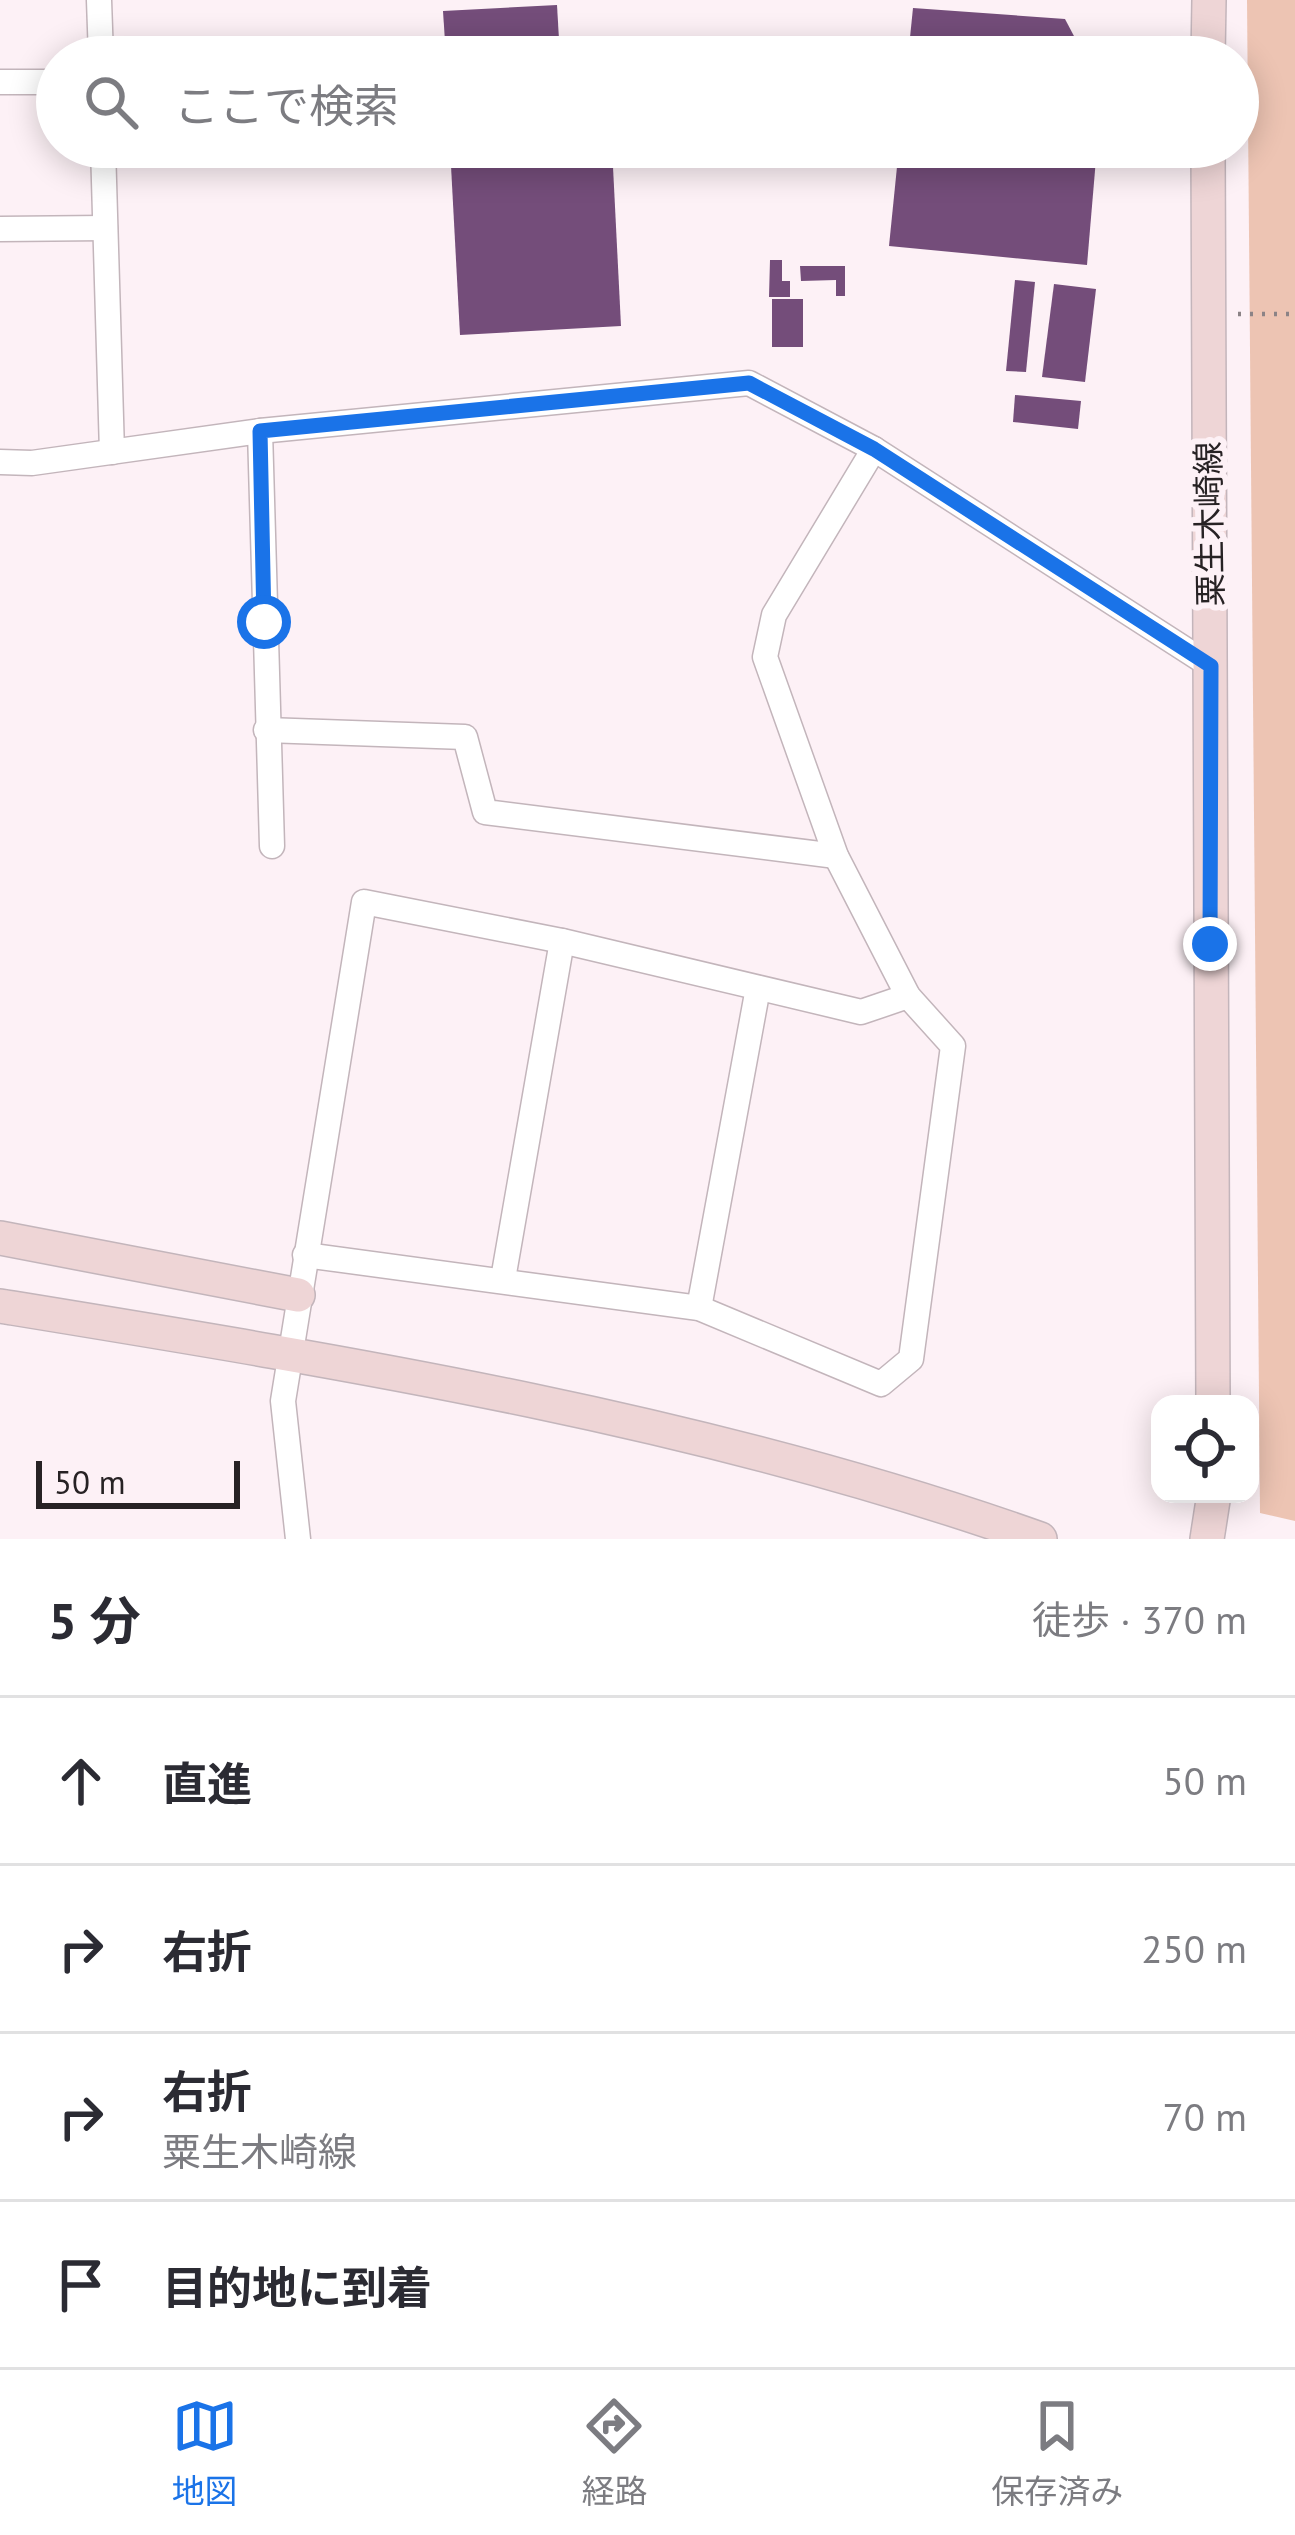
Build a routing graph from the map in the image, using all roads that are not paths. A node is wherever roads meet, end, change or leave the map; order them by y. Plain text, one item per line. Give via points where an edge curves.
1 (99, 0) edge
2 (1209, 0) edge
3 (100, 36) edge
4 (1208, 36) edge
5 (0, 82) edge
6 (36, 82) edge
7 (104, 168) edge
8 (1208, 168) edge
9 (105, 228) junction
10 (0, 229) edge
11 (260, 431) junction
12 (874, 449) junction
13 (112, 452) junction
14 (0, 462) edge
15 (1211, 666) junction
16 (266, 730) junction
17 (272, 846) dead end
18 (836, 856) junction
19 (562, 941) junction
20 (758, 988) junction
21 (908, 996) junction
22 (0, 1238) edge
23 (305, 1255) junction
24 (502, 1279) junction
25 (298, 1295) junction
26 (0, 1306) edge
27 (699, 1308) junction
28 (289, 1353) junction
29 (1213, 1395) edge
30 (1213, 1503) edge
31 (298, 1539) edge
32 (1040, 1539) edge
33 (1207, 1539) edge

1 - 3 street
2 - 4 street
5 - 6 street
7 - 9 street
8 - 15 street, 粟生木崎線
9 - 10 street
9 - 13 street
11 - 12 street via 749,383
11 - 13 street
11 - 16 street
12 - 15 street
12 - 18 street via 774,615 765,657
13 - 14 street
15 - 29 street, 粟生木崎線
16 - 17 street
16 - 18 street via 466,737 484,812
18 - 21 street
19 - 20 street
19 - 23 street via 364,902
19 - 24 street
20 - 21 street via 861,1012
20 - 27 street
21 - 27 street via 953,1046 911,1359 881,1384
22 - 25 street
23 - 24 street
23 - 25 street
24 - 27 street
25 - 28 street
26 - 28 street
28 - 31 street via 284,1401
28 - 32 street via 655,1427
30 - 33 street

